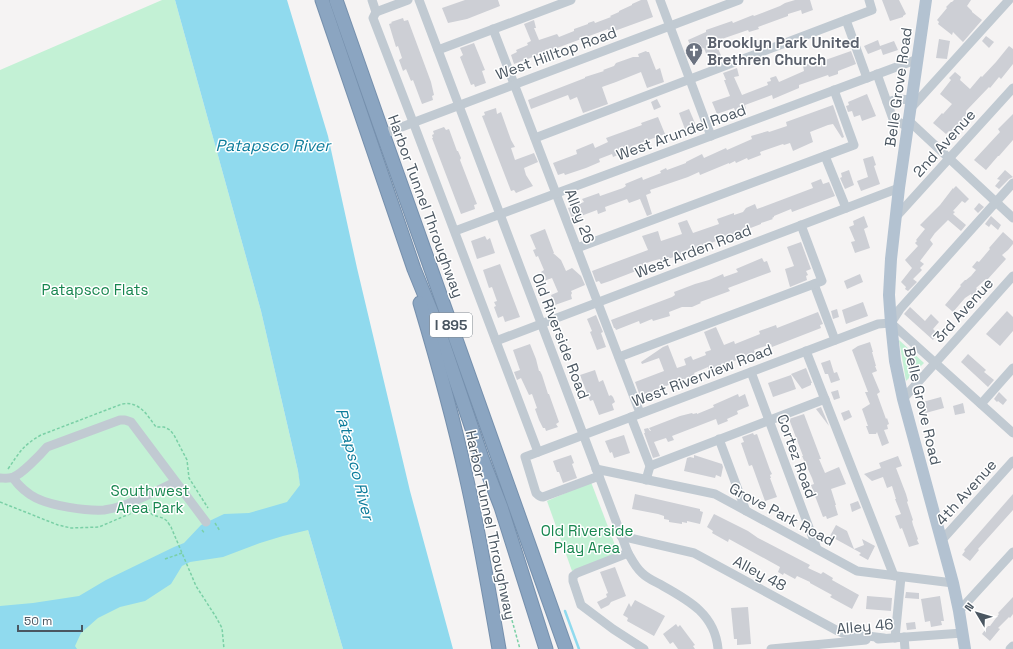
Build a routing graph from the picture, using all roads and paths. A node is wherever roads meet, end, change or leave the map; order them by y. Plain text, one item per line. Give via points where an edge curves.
1 (322, 0) edge
2 (336, 0) edge
3 (372, 0) edge
4 (408, 0) edge
5 (419, 0) edge
6 (571, 0) edge
7 (660, 0) edge
8 (739, 0) edge
9 (869, 0) edge
10 (926, 0) edge
11 (1009, 0) edge
12 (1013, 4) edge
13 (374, 15) junction
14 (846, 20) junction
15 (670, 26) junction
16 (494, 29) junction
17 (438, 50) junction
18 (918, 59) junction
19 (877, 74) junction
20 (867, 78) junction
21 (690, 80) junction
22 (514, 84) junction
23 (1013, 88) edge
24 (834, 90) junction
25 (887, 102) junction
26 (458, 105) junction
27 (910, 114) junction
28 (413, 122) junction
29 (383, 134) junction
30 (711, 136) junction
31 (535, 138) junction
32 (825, 156) junction
33 (950, 158) junction
34 (1013, 183) edge
35 (899, 188) junction
36 (556, 193) junction
37 (996, 202) junction
38 (846, 208) junction
39 (500, 214) junction
40 (895, 218) junction
41 (1013, 218) edge
42 (801, 225) junction
43 (455, 231) junction
44 (577, 248) junction
45 (414, 269) junction
46 (1013, 276) edge
47 (814, 284) junction
48 (598, 302) junction
49 (890, 323) junction
50 (541, 324) junction
51 (835, 340) junction
52 (496, 341) junction
53 (806, 351) junction
54 (619, 357) junction
55 (935, 363) junction
56 (1013, 368) edge
57 (751, 372) junction
58 (825, 399) junction
59 (902, 399) junction
60 (981, 404) junction
61 (640, 413) junction
62 (631, 417) junction
63 (769, 420) junction
64 (1013, 433) edge
65 (583, 435) junction
66 (719, 439) junction
67 (538, 452) junction
68 (1013, 461) edge
69 (650, 466) junction
70 (597, 473) junction
71 (1, 478) edge
72 (13, 478) junction
73 (646, 480) junction
74 (175, 482) junction
75 (208, 508) dead end
76 (746, 511) junction
77 (206, 522) dead end
78 (621, 536) junction
79 (940, 541) junction
80 (178, 542) dead end
81 (817, 549) junction
82 (1013, 552) edge
83 (182, 553) junction
84 (628, 553) junction
85 (165, 559) dead end
86 (898, 576) junction
87 (488, 582) junction
88 (952, 583) junction
89 (959, 611) junction
90 (963, 633) junction
91 (900, 637) junction
92 (884, 638) junction
93 (1013, 646) edge
94 (224, 649) edge
95 (499, 649) edge
96 (520, 649) edge
97 (546, 649) edge
98 (566, 649) edge
99 (644, 649) edge
100 (718, 649) edge
101 (770, 649) edge
102 (905, 649) edge
103 (965, 649) edge
104 (1010, 649) edge

1 - 45 highway, Harbor Tunnel Throughway / I 895
2 - 29 highway, Harbor Tunnel Throughway / I 895
3 - 13 street
4 - 13 street
5 - 17 street, Old Riverside Road
6 - 16 street
7 - 15 street
8 - 15 street, West Hilltop Road
9 - 14 street via 872,10
10 - 18 main road, Belle Grove Road
11 - 12 street
11 - 27 street
13 - 28 street
14 - 20 street
14 - 21 street
15 - 21 street
15 - 22 street, West Hilltop Road
16 - 17 street
16 - 22 street, Alley 26
17 - 26 street, Old Riverside Road
18 - 19 street, West Arundel Road
18 - 27 main road, Belle Grove Road
19 - 20 street, West Arundel Road
19 - 25 street
20 - 24 street, West Arundel Road
21 - 30 street
21 - 31 street
22 - 26 street, West Hilltop Road
22 - 31 street, Alley 26
23 - 33 street, 2nd Avenue
24 - 30 street, West Arundel Road
24 - 32 street via 854,145
25 - 27 street via 898,99
25 - 27 street via 893,119
26 - 28 street, West Hilltop Road
26 - 39 street, Old Riverside Road
27 - 33 street
27 - 35 main road, Belle Grove Road
28 - 29 street, West Hilltop Road
28 - 43 street
29 - 98 highway, Harbor Tunnel Throughway / I 895
30 - 36 street, West Arundel Road
31 - 36 street, Alley 26
32 - 38 street
32 - 44 street
33 - 37 street
33 - 40 street, 2nd Avenue
34 - 37 street
35 - 38 street, West Arden Road
35 - 40 main road, Belle Grove Road
36 - 39 street, West Arundel Road
36 - 44 street, Alley 26
37 - 41 street
37 - 49 street
38 - 42 street, West Arden Road
39 - 43 street, West Arundel Road
39 - 50 street, Old Riverside Road
40 - 49 main road, Belle Grove Road via 890,259
42 - 47 street via 822,281
42 - 48 street, West Arden Road
43 - 52 street
44 - 48 street, Alley 26
45 - 87 highway, Harbor Tunnel Throughway via 419,300 443,381 466,474
45 - 97 highway, Harbor Tunnel Throughway / I 895 via 438,328 501,507
46 - 55 street, 3rd Avenue
47 - 51 street
47 - 54 street
48 - 50 street, West Arden Road
48 - 54 street, Alley 26
49 - 51 street, West Riverview Road via 878,324
49 - 55 street
49 - 59 main road, Belle Grove Road
50 - 52 street, West Arden Road
50 - 65 street, Old Riverside Road
51 - 53 street, West Riverview Road
52 - 67 street
53 - 57 street, West Riverview Road
53 - 58 street
54 - 61 street, Alley 26
55 - 59 street, 3rd Avenue
55 - 60 street
56 - 60 street
57 - 61 street, West Riverview Road
57 - 63 street, Cortez Road
58 - 63 street
58 - 86 street
59 - 79 main road, Belle Grove Road
60 - 64 street
61 - 62 street, West Riverview Road
62 - 65 street, West Riverview Road
62 - 69 street
63 - 66 street
63 - 81 street, Cortez Road
65 - 67 street, West Riverview Road
65 - 70 street, Old Riverside Road
66 - 69 street
66 - 76 street
67 - 70 street, West Riverview Road via 525,457 536,493 541,497
68 - 79 street, 4th Avenue
69 - 73 street
70 - 73 street, Grove Park Road
70 - 78 street, Old Riverside Road
71 - 72 street
71 - 75 path via 31,440 128,403 143,410 156,427 164,427 174,435 187,460 189,478
72 - 74 street via 26,492 50,503 105,510 125,505
72 - 74 street via 47,448 125,420 131,422
73 - 76 street, Grove Park Road via 715,494
74 - 77 street
76 - 81 street, Grove Park Road
78 - 84 street, Old Riverside Road
78 - 92 street, Alley 48 via 694,553 836,630
79 - 88 main road, Belle Grove Road
80 - 83 path
81 - 86 street, Grove Park Road via 857,571
82 - 89 street
83 - 85 path
83 - 94 path via 196,586 222,628
84 - 99 street via 577,573 573,576 573,581 580,605
84 - 100 street, Old Riverside Road via 640,572 698,608 714,632
86 - 88 street, Grove Park Road
86 - 91 street
87 - 95 highway, Harbor Tunnel Throughway
87 - 96 path via 500,583
88 - 89 main road, Belle Grove Road
89 - 90 main road, Belle Grove Road
90 - 91 street, Alley 46
90 - 103 main road, Belle Grove Road
91 - 92 street, Alley 46
91 - 102 street
92 - 101 street, Alley 46
93 - 104 street

